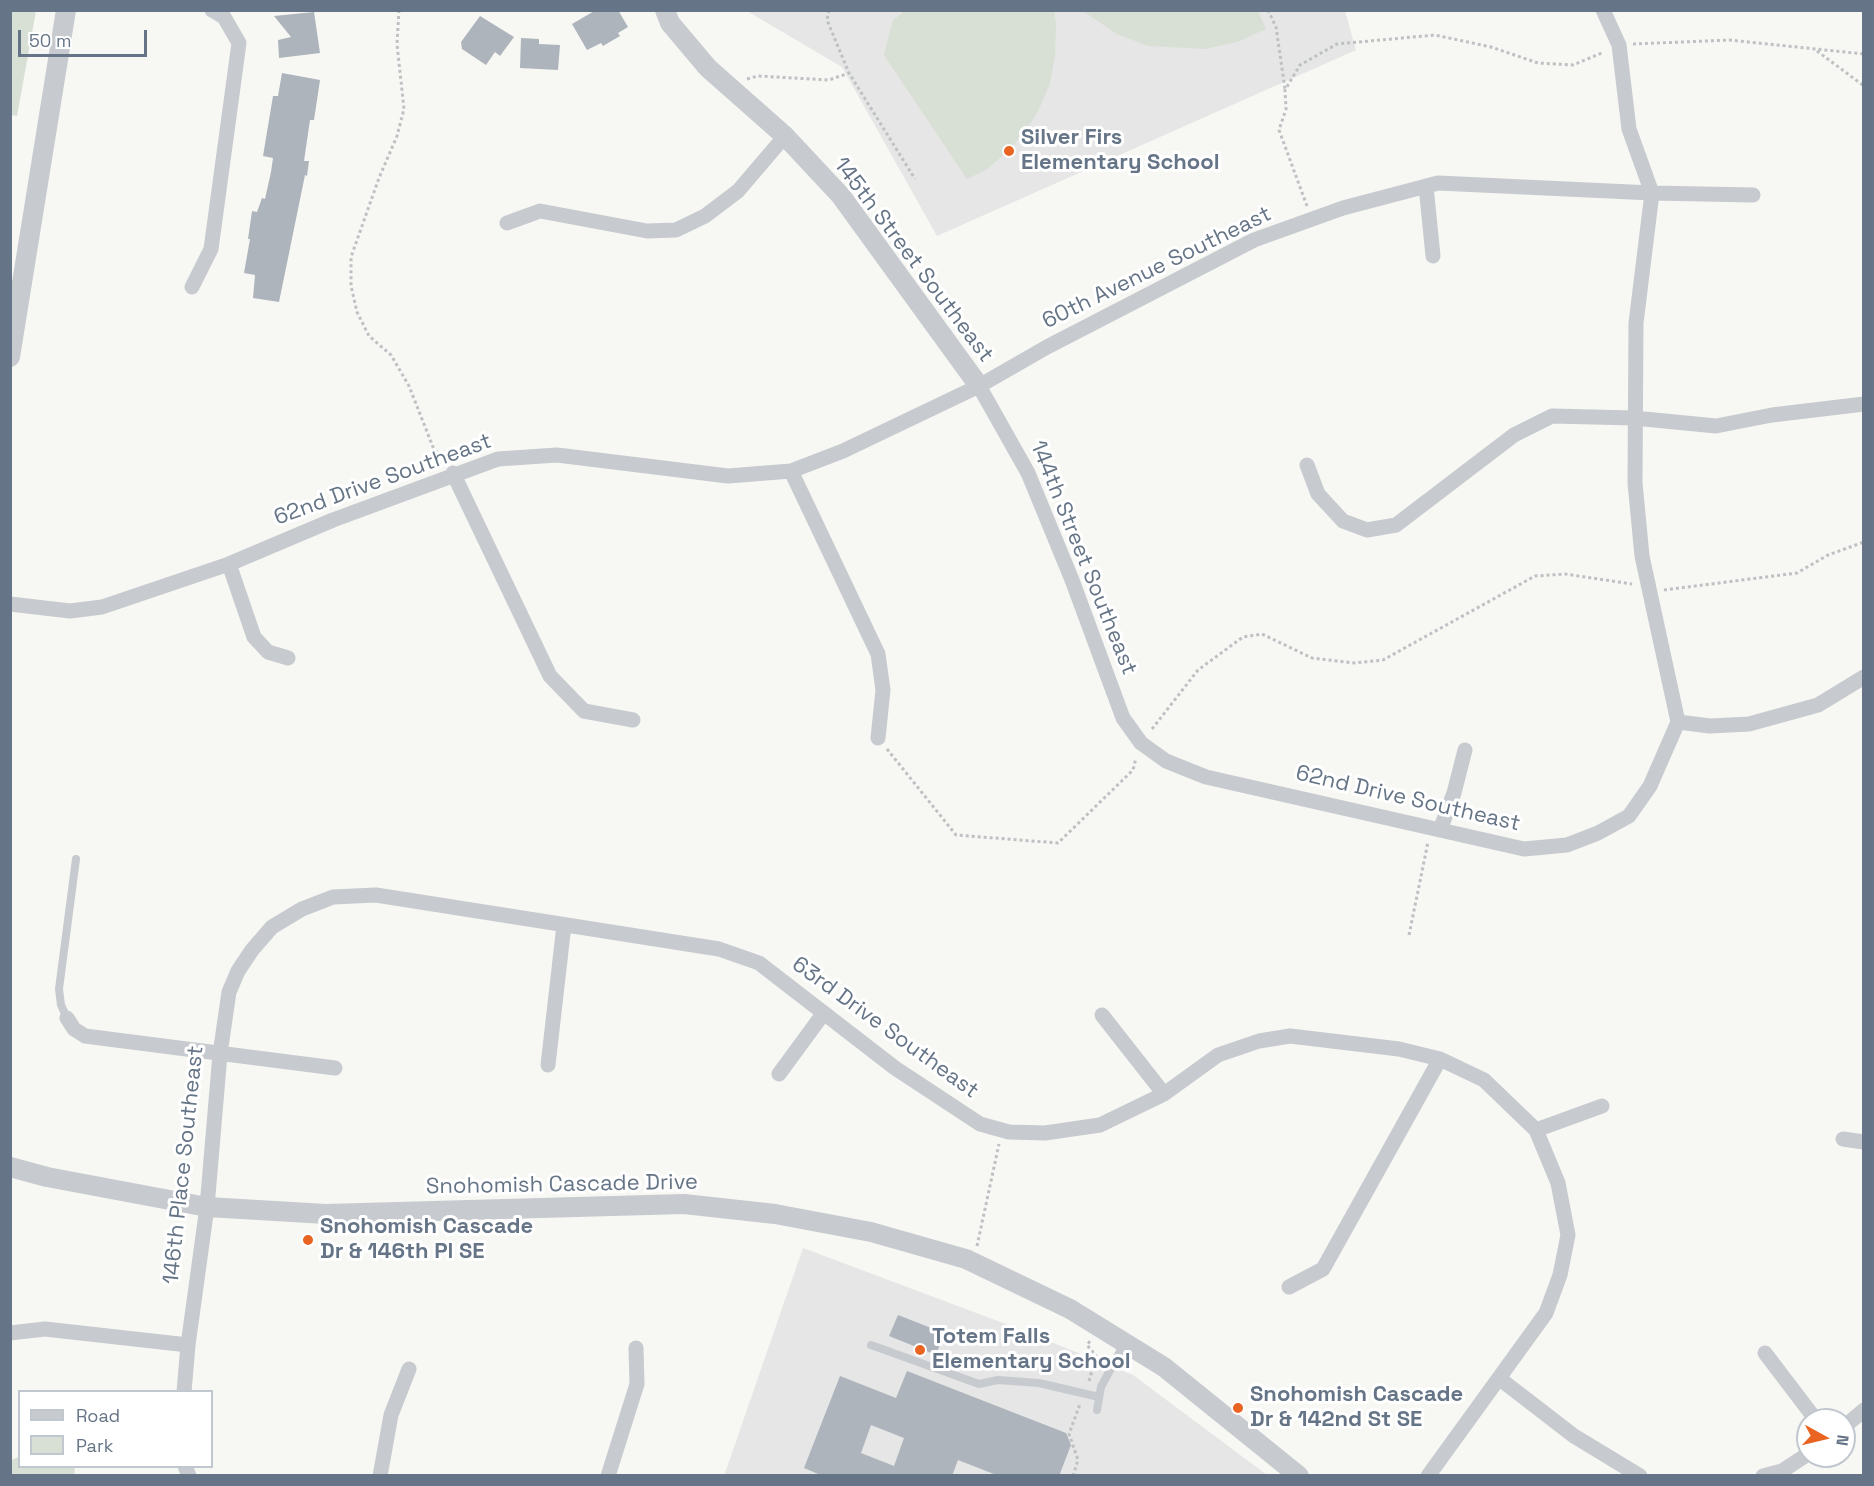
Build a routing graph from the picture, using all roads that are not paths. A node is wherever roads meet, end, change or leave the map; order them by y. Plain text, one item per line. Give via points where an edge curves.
1 (66, 10) edge
2 (212, 10) edge
3 (665, 10) edge
4 (1603, 10) edge
5 (785, 136) junction
6 (1426, 186) junction
7 (1652, 193) junction
8 (1753, 195) dead end
9 (507, 223) dead end
10 (1433, 256) dead end
11 (192, 287) dead end
12 (10, 357) edge
13 (979, 386) junction
14 (1863, 404) edge
15 (1634, 418) junction
16 (1307, 465) dead end
17 (791, 471) junction
18 (453, 474) junction
19 (229, 564) junction
20 (10, 604) edge
21 (288, 658) dead end
22 (1863, 677) edge
23 (1123, 718) joint
24 (633, 720) dead end
25 (1678, 722) junction
26 (878, 738) road end
27 (1465, 750) dead end
28 (1440, 830) junction
29 (76, 859) dead end
30 (564, 925) junction
31 (252, 950) joint
32 (824, 1014) junction
33 (1102, 1015) dead end
34 (67, 1018) joint
35 (220, 1054) junction
36 (1440, 1059) junction
37 (548, 1065) dead end
38 (335, 1068) dead end
39 (779, 1074) dead end
40 (1164, 1094) junction
41 (1602, 1106) dead end
42 (1536, 1130) junction
43 (1843, 1139) dead end
44 (1863, 1142) edge
45 (10, 1167) edge
46 (207, 1207) junction
47 (1289, 1287) dead end
48 (10, 1333) edge
49 (1125, 1343) junction
50 (188, 1345) junction
51 (871, 1345) dead end
52 (636, 1348) dead end
53 (1766, 1353) dead end
54 (409, 1370) dead end
55 (1500, 1379) junction
56 (184, 1390) edge
57 (1099, 1397) junction
58 (1807, 1408) edge
59 (1097, 1410) dead end
60 (1796, 1462) edge
61 (380, 1476) edge
62 (608, 1476) edge
63 (1299, 1476) edge
64 (1428, 1476) edge
65 (1640, 1476) edge
66 (1763, 1476) edge

1 - 12 street
2 - 11 street via 224,18 239,43 211,249
3 - 5 street via 670,24 708,68
4 - 7 street via 1619,45 1629,129
5 - 9 street via 738,191 705,216 676,230 647,231 540,211
5 - 13 street, 145th Street Southeast via 841,196
6 - 7 street, 60th Avenue Southeast via 1438,183
6 - 10 street
6 - 13 street, 60th Avenue Southeast via 1343,207 1254,240
7 - 8 street, 60th Avenue Southeast
7 - 15 street via 1636,323
13 - 17 street, 62nd Drive Southeast via 843,451
13 - 23 street, 144th Street Southeast via 1028,473
14 - 15 street via 1716,426
15 - 16 street via 1552,416 1514,435 1396,525 1367,530 1343,521 1318,494
15 - 25 street via 1642,556
17 - 18 street, 62nd Drive Southeast via 728,476 557,455 498,459
17 - 26 street via 878,654 882,690
18 - 19 street, 62nd Drive Southeast
18 - 24 street via 550,676 584,711
19 - 20 street, 62nd Drive Southeast via 102,607 70,611
19 - 21 street via 254,637 268,652
22 - 25 street via 1818,705 1749,724 1710,726
23 - 28 street, 62nd Drive Southeast via 1141,743 1166,761 1206,777
25 - 28 street, 62nd Drive Southeast via 1650,786 1629,816 1598,833 1567,845 1524,849
27 - 28 street
29 - 34 lane via 59,989
30 - 31 street, 63rd Drive Southeast via 376,895 333,897 272,927
30 - 32 street, 63rd Drive Southeast via 719,949 759,963
30 - 37 street
31 - 35 street, 146th Place Southeast via 229,992
32 - 39 street
32 - 40 street, 63rd Drive Southeast via 980,1125 1045,1132 1100,1125
33 - 40 street
34 - 35 street via 74,1029 86,1036
35 - 38 street
35 - 46 street, 146th Place Southeast
36 - 40 street, 63rd Drive Southeast via 1399,1049 1290,1036 1259,1041 1218,1055
36 - 42 street, 63rd Drive Southeast via 1484,1080
36 - 47 street via 1323,1269
41 - 42 street
42 - 55 street, 63rd Drive Southeast via 1558,1183 1568,1235 1560,1275 1546,1313
43 - 44 street
45 - 46 street, Snohomish Cascade Drive
46 - 49 street, Snohomish Cascade Drive via 326,1214 684,1204 775,1214 871,1232 973,1263 1070,1309
46 - 50 street, 146th Place Southeast
48 - 50 street via 45,1329
49 - 57 lane
49 - 63 street, Snohomish Cascade Drive via 1164,1367
50 - 56 street, 146th Place Southeast
51 - 57 lane via 979,1384 998,1380 1039,1383
52 - 62 street via 637,1384
53 - 58 street
54 - 61 street via 391,1415
55 - 64 street
55 - 65 street via 1574,1436
57 - 59 lane
60 - 66 street

